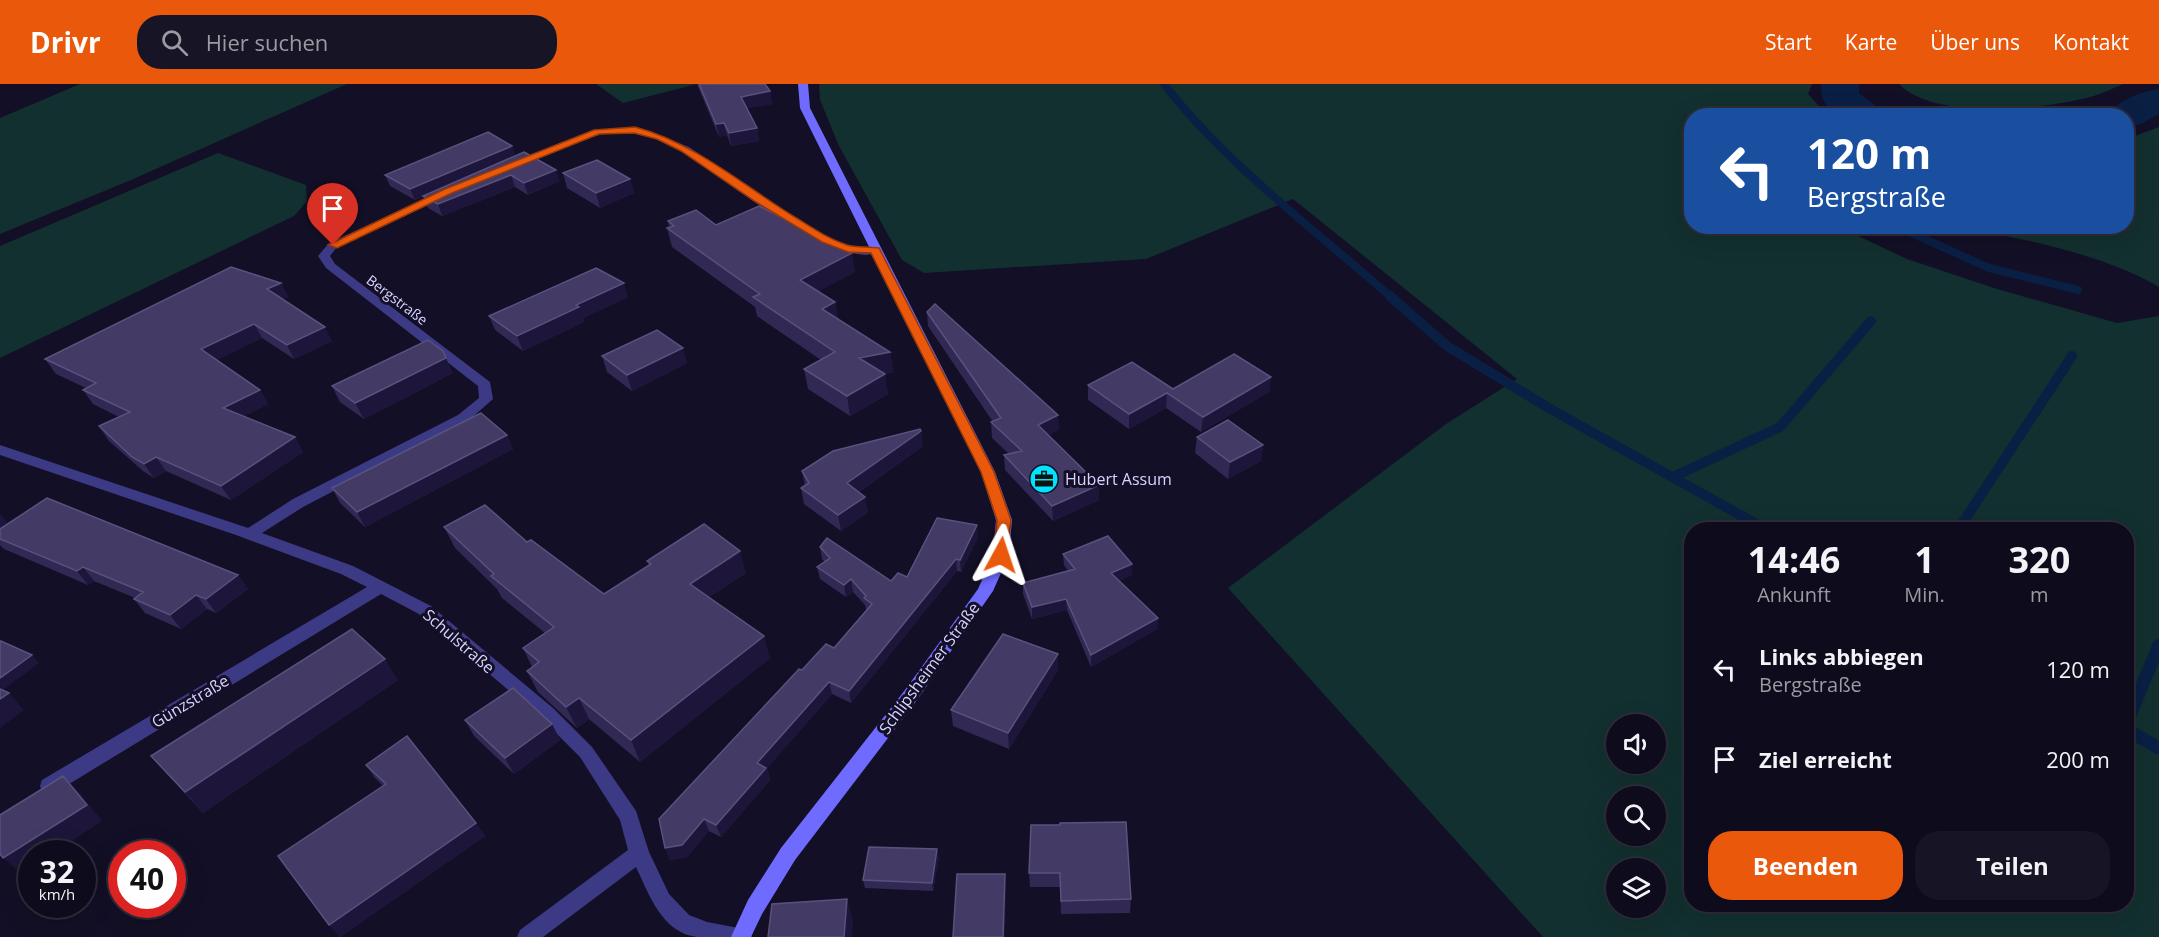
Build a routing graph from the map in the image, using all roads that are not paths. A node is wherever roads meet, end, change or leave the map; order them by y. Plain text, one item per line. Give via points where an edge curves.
1 (803, 84) edge
2 (498, 170) edge
3 (458, 187) edge
4 (875, 250) junction
5 (0, 450) edge
6 (249, 534) junction
7 (382, 586) junction
8 (30, 797) edge
9 (639, 853) junction
10 (526, 937) edge
11 (742, 937) edge

1 - 4 street, Schlipsheimer Straße via 805,108
2 - 4 street via 597,132 635,130 685,149 825,240 848,249
3 - 6 street, Bergstraße via 333,245 324,256 328,266 484,385 486,399 463,418 298,503
4 - 11 street, Schlipsheimer Straße via 987,472 1004,520 1001,555 985,591 911,695 788,854
5 - 6 street, Schulstraße
6 - 7 street, Schulstraße
7 - 8 street, Günzstraße
7 - 9 street, Schulstraße via 424,610 547,713 586,752 629,817
9 - 10 street
9 - 11 street, Schulstraße via 662,901 682,922 707,932

